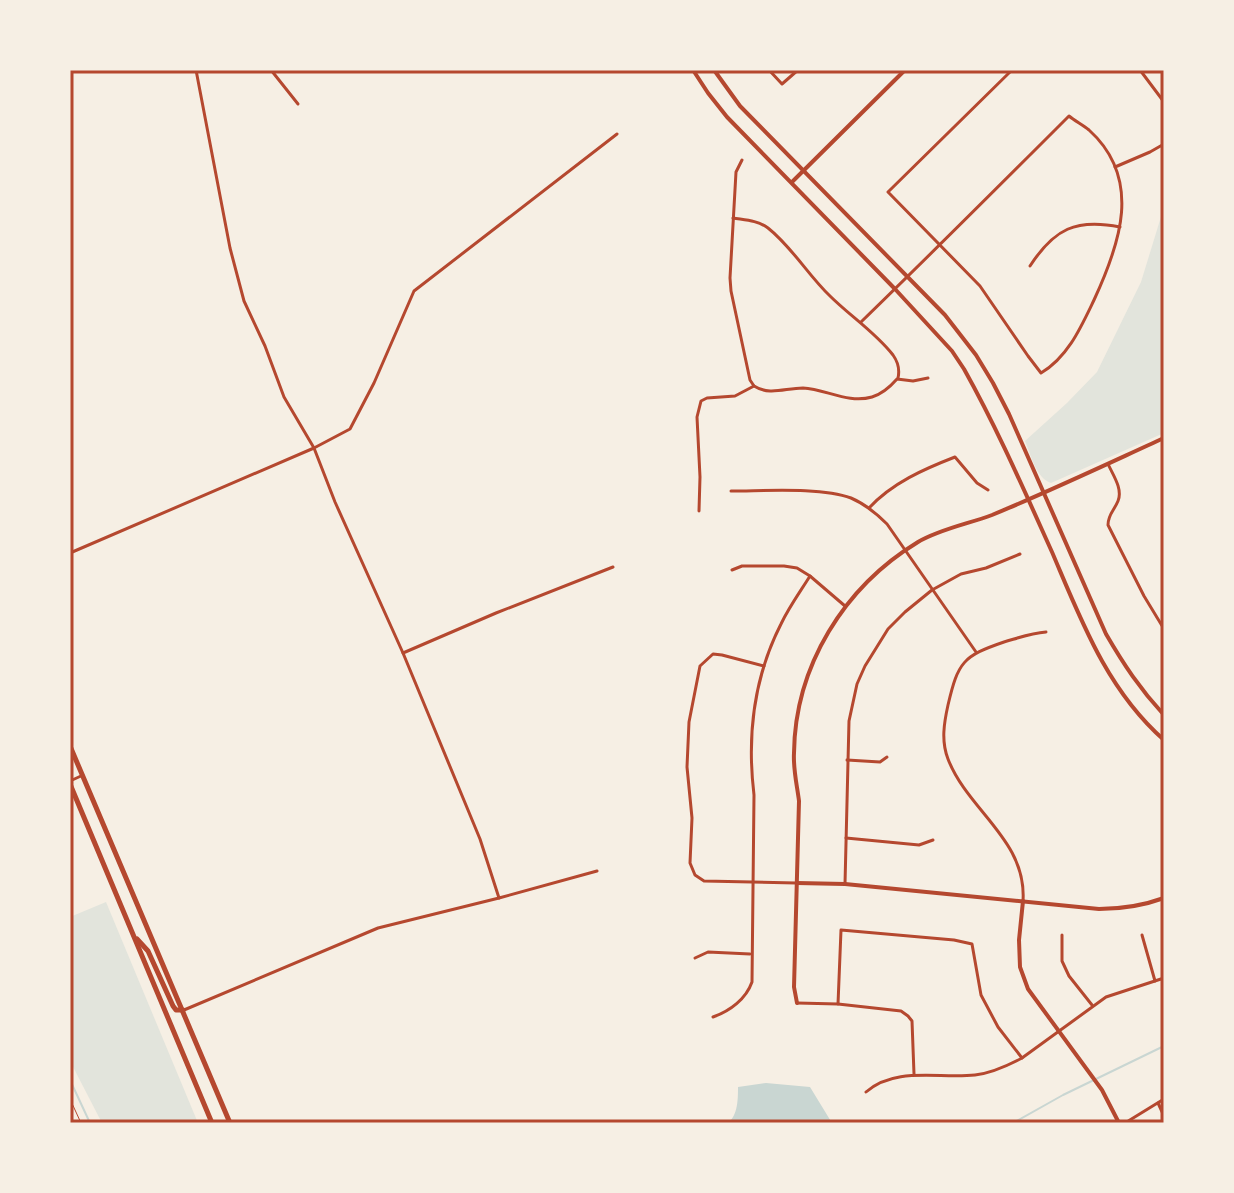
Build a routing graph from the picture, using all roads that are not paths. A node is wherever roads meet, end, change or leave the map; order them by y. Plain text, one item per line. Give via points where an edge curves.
1 (196, 70) edge
2 (271, 70) edge
3 (693, 70) edge
4 (714, 70) edge
5 (769, 70) edge
6 (798, 70) edge
7 (905, 70) edge
8 (1012, 70) edge
9 (1140, 70) edge
10 (1164, 102) edge
11 (298, 104) dead end
12 (617, 134) dead end
13 (1164, 144) edge
14 (742, 160) dead end
15 (1115, 167) junction
16 (803, 171) junction
17 (792, 182) junction
18 (733, 218) junction
19 (1120, 227) junction
20 (940, 245) junction
21 (1030, 266) dead end
22 (908, 277) junction
23 (895, 289) junction
24 (861, 322) junction
25 (928, 378) dead end
26 (897, 379) junction
27 (754, 386) junction
28 (1164, 438) edge
29 (314, 448) junction
30 (1108, 464) junction
31 (988, 490) dead end
32 (731, 491) dead end
33 (1043, 492) junction
34 (1028, 498) junction
35 (869, 508) junction
36 (699, 511) dead end
37 (905, 551) junction
38 (70, 553) edge
39 (1020, 554) dead end
40 (613, 567) dead end
41 (732, 570) dead end
42 (810, 576) junction
43 (932, 590) junction
44 (845, 606) junction
45 (1164, 629) edge
46 (1046, 632) dead end
47 (976, 652) junction
48 (403, 653) junction
49 (765, 666) junction
50 (1164, 715) edge
51 (1164, 740) edge
52 (70, 746) edge
53 (887, 757) dead end
54 (847, 760) junction
55 (73, 765) edge
56 (82, 776) junction
57 (70, 782) edge
58 (846, 838) junction
59 (933, 840) dead end
60 (597, 871) dead end
61 (754, 882) junction
62 (796, 883) junction
63 (845, 884) junction
64 (499, 898) junction
65 (1164, 898) edge
66 (1023, 901) junction
67 (1062, 935) dead end
68 (1142, 935) dead end
69 (134, 936) junction
70 (752, 954) junction
71 (695, 958) dead end
72 (1164, 978) edge
73 (1155, 981) junction
74 (797, 1003) joint
75 (838, 1004) junction
76 (1092, 1005) junction
77 (183, 1010) junction
78 (713, 1017) dead end
79 (1058, 1031) junction
80 (1022, 1058) junction
81 (914, 1075) junction
82 (866, 1092) dead end
83 (1164, 1099) edge
84 (1158, 1103) junction
85 (1164, 1116) edge
86 (212, 1123) edge
87 (230, 1123) edge
88 (1119, 1123) edge
89 (1125, 1123) edge

1 - 29 street via 244,301 284,397
2 - 11 street
3 - 17 main road via 727,117
4 - 16 main road via 740,106
5 - 6 street via 782,84
7 - 16 main road
8 - 20 street via 888,192
9 - 10 street
12 - 29 street via 414,291 350,429
13 - 15 street
14 - 18 street via 736,172
15 - 19 street via 1122,198
15 - 20 street via 1089,130 1069,116
16 - 17 main road
16 - 22 main road
17 - 23 main road
18 - 24 street via 764,226
18 - 27 street via 731,291
19 - 20 street via 1085,320 1059,360 1041,373 980,286
19 - 21 street via 1099,223 1063,231
20 - 22 street
22 - 23 street
22 - 33 main road via 983,366
23 - 24 street
23 - 34 main road via 964,369
24 - 26 street via 893,354
25 - 26 street
26 - 27 street via 886,391 862,399 807,388 769,392
27 - 36 street via 735,396 701,401
28 - 30 main road
29 - 38 street
29 - 48 street
30 - 33 main road
30 - 45 street via 1120,494 1108,525
31 - 35 street via 955,457 892,487
32 - 35 street via 837,494
33 - 34 main road
33 - 50 main road via 1106,634
34 - 37 main road
34 - 51 main road via 1091,642 1129,705
35 - 37 street
37 - 43 street
37 - 44 main road
39 - 43 street
40 - 48 street
41 - 42 street via 784,566
42 - 44 street
42 - 49 street via 781,623
43 - 47 street
43 - 54 street via 888,629 865,666 852,703
44 - 62 main road via 818,648 799,705 794,754 799,801
46 - 47 street
47 - 66 street via 956,675 944,741 955,775 1014,855 1023,879
48 - 64 street
49 - 61 street via 751,737
49 - 61 street via 722,655 706,659 697,673 689,722 690,863 704,881
52 - 55 main road
53 - 54 street via 880,762
54 - 58 street
55 - 56 main road
56 - 57 street
56 - 77 main road
57 - 69 main road
58 - 59 street via 919,845
58 - 63 street
60 - 64 street
61 - 62 street
61 - 70 street
62 - 63 main road
62 - 74 main road
63 - 66 main road
64 - 77 street via 378,928
65 - 66 main road via 1121,909
66 - 79 main road via 1020,967 1028,989
67 - 76 street via 1062,961
68 - 73 street
69 - 77 main road via 148,951 173,1006
69 - 86 main road
70 - 71 street via 708,952
70 - 78 street via 752,982 743,999
72 - 73 street
73 - 76 street
74 - 75 street
75 - 80 street via 841,930 972,944 981,995
75 - 81 street via 908,1016
76 - 79 street
77 - 87 main road
79 - 80 street
79 - 88 main road via 1102,1090
80 - 81 street via 979,1075
81 - 82 street via 886,1079
83 - 84 street
84 - 85 street
84 - 89 street

